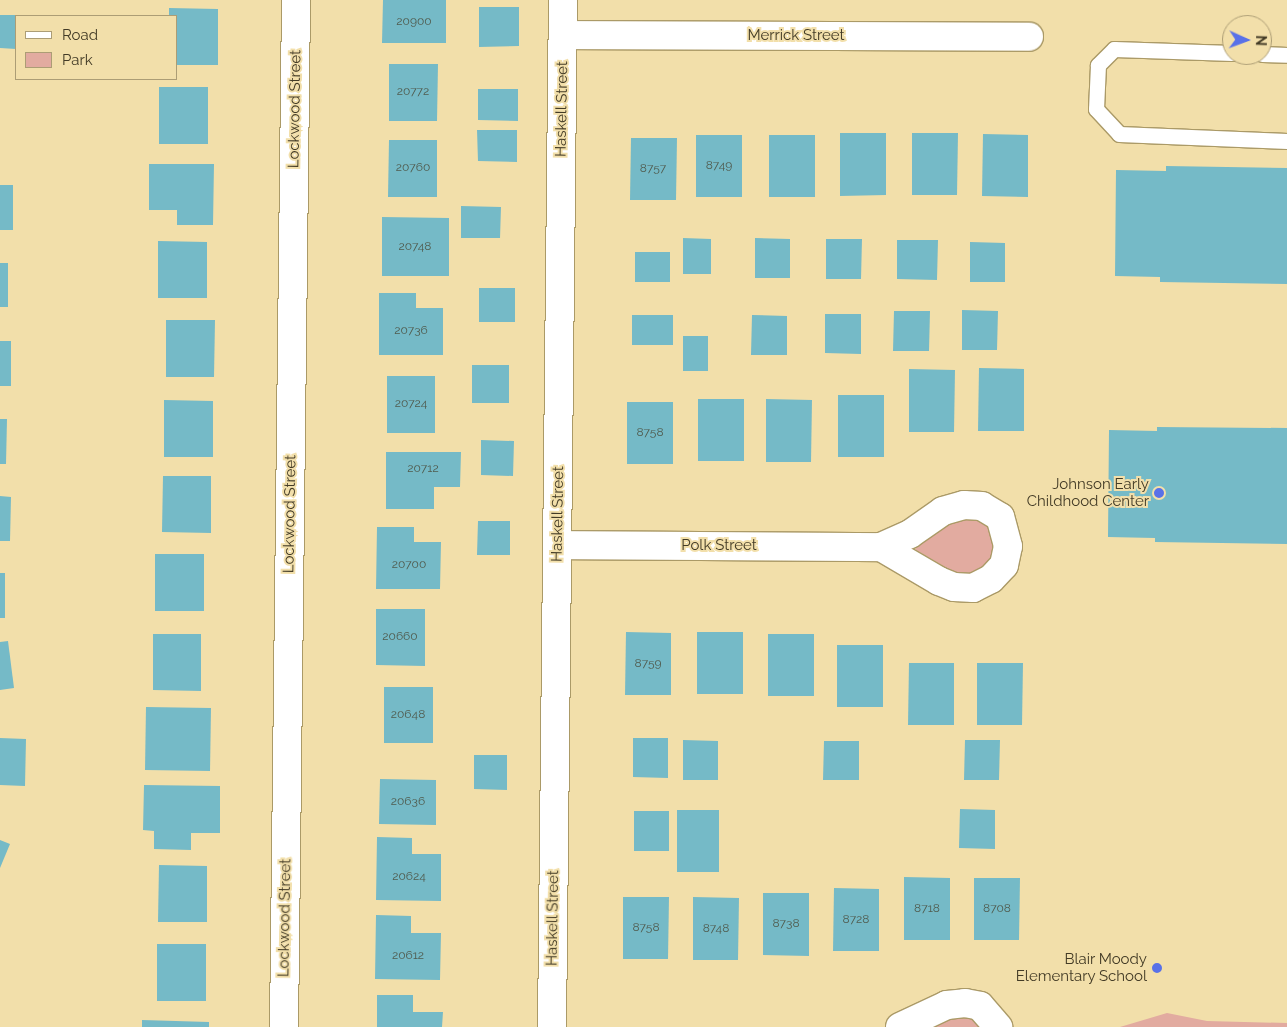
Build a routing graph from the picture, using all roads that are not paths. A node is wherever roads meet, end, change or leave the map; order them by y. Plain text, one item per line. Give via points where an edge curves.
1 (296, 0) edge
2 (563, 0) edge
3 (563, 35) junction
4 (1029, 37) dead end
5 (1222, 53) edge
6 (1272, 54) edge
7 (1287, 55) edge
8 (1287, 141) edge
9 (558, 545) junction
10 (881, 547) dead end
11 (284, 1027) edge
12 (552, 1027) edge
13 (900, 1027) edge
14 (998, 1027) edge

1 - 11 street, Lockwood Street
2 - 3 street, Haskell Street
3 - 4 street, Merrick Street
3 - 9 street, Haskell Street
5 - 8 lane via 1114,49 1098,65 1096,109 1119,134
6 - 7 lane
9 - 10 street, Polk Street
9 - 12 street, Haskell Street
13 - 14 street via 947,1005 965,1004 980,1006

